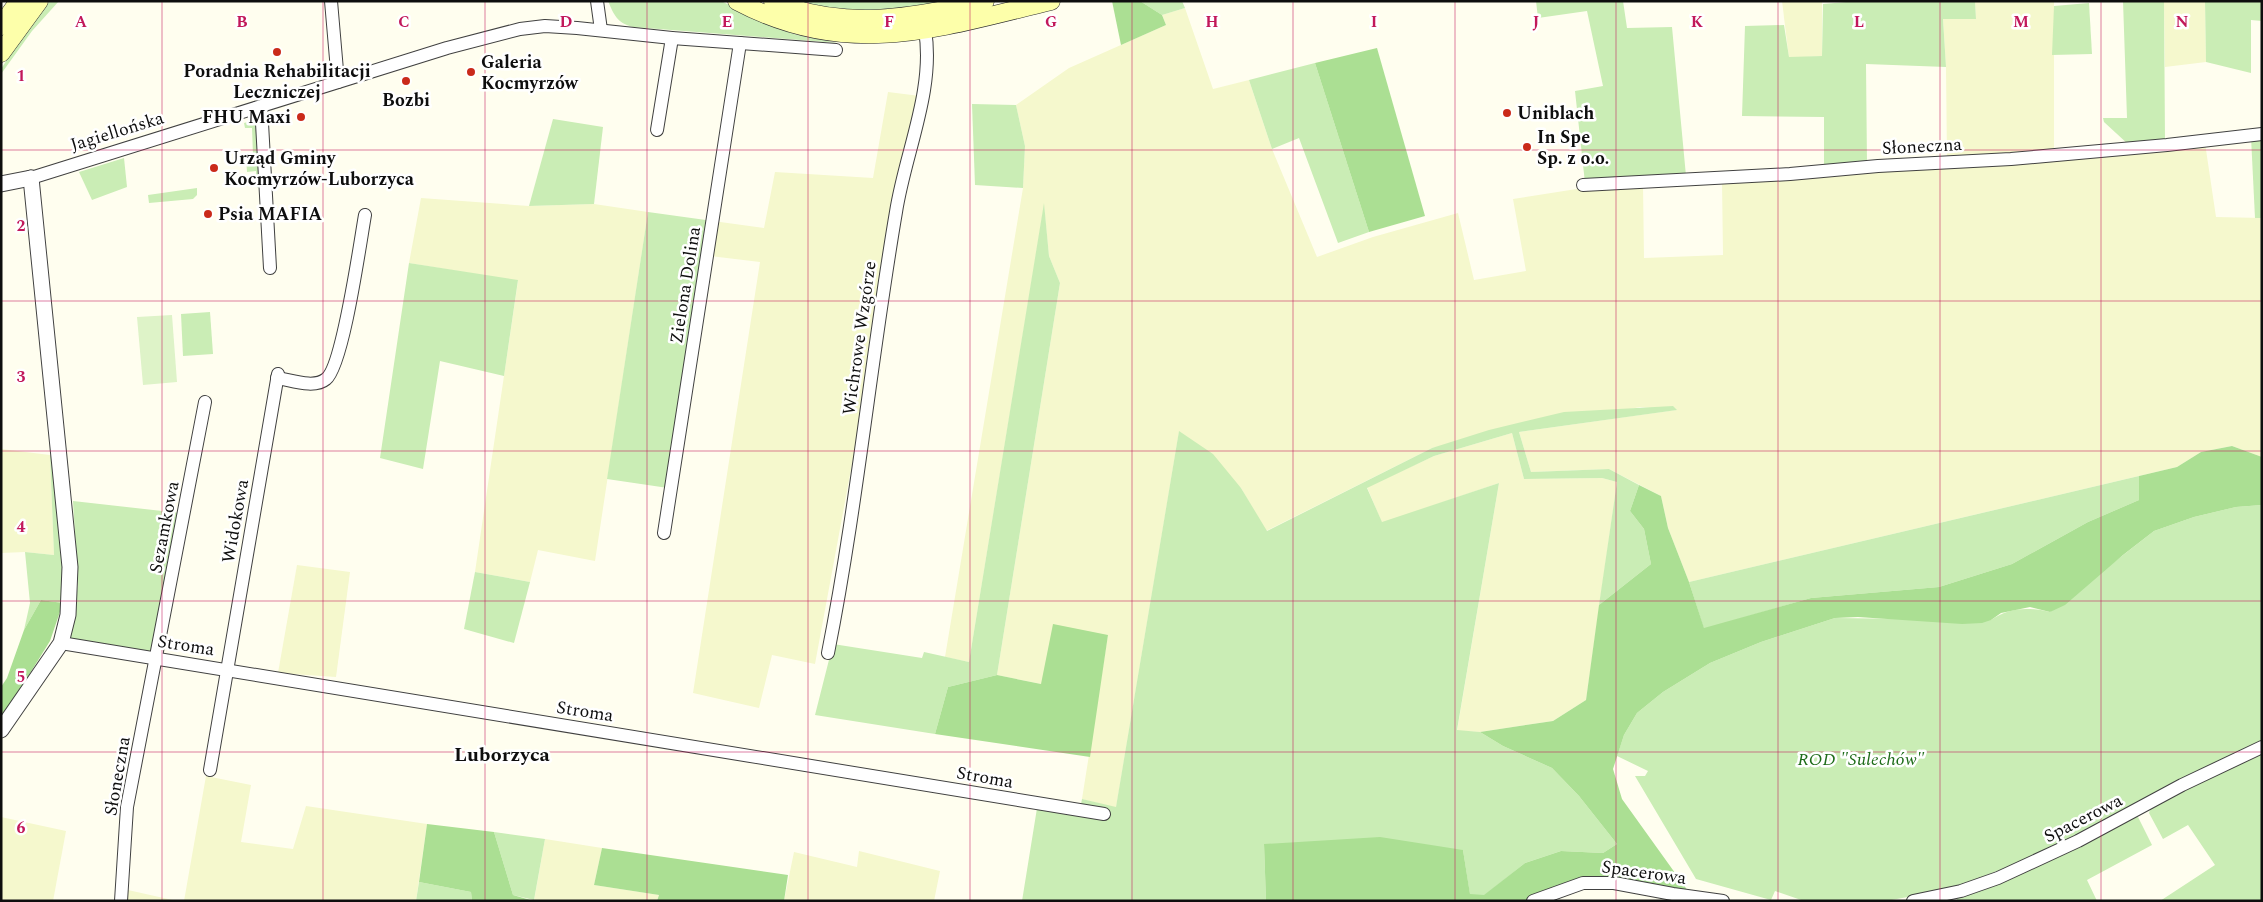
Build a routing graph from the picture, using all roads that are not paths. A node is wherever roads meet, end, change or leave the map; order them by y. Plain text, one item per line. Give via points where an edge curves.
1 (19, 1) edge
2 (39, 1) edge
3 (332, 1) edge
4 (597, 1) edge
5 (737, 1) edge
6 (773, 1) edge
7 (1051, 1) edge
8 (974, 2) edge
9 (1, 26) edge
10 (601, 30) junction
11 (925, 30) junction
12 (672, 38) junction
13 (740, 42) junction
14 (836, 50) dead end
15 (1, 53) edge
16 (338, 82) junction
17 (256, 108) junction
18 (657, 130) dead end
19 (2262, 134) edge
20 (1, 174) edge
21 (31, 178) junction
22 (1, 184) edge
23 (1583, 185) dead end
24 (365, 215) dead end
25 (270, 268) dead end
26 (205, 402) dead end
27 (664, 534) dead end
28 (61, 643) junction
29 (828, 653) dead end
30 (157, 658) junction
31 (228, 670) junction
32 (1, 730) edge
33 (2262, 747) edge
34 (210, 770) dead end
35 (1104, 814) dead end
36 (121, 901) edge
37 (1533, 901) edge
38 (1723, 901) edge
39 (1913, 901) edge

1 - 9 main road
2 - 15 main road
3 - 16 street
4 - 10 street
5 - 11 main road via 771,17 831,33 872,36
6 - 8 main road via 812,14 859,20 920,16
7 - 11 main road
10 - 12 street, Jagiellońska
10 - 16 street, Jagiellońska via 545,26 503,32
11 - 29 street, Wichrowe Wzgórze via 928,46 925,92 897,201
12 - 13 street, Jagiellońska
12 - 18 street
13 - 14 street, Jagiellońska
13 - 27 street, Zielona Dolina
16 - 17 street, Jagiellońska
17 - 21 street, Jagiellońska
17 - 25 street via 262,123
19 - 23 street, Słoneczna via 2012,159
20 - 21 street, Jagiellońska
21 - 22 street, Jagiellońska
21 - 28 street via 70,567 68,615
24 - 31 street, Widokowa via 334,370 316,384 278,376
26 - 30 street, Sezamkowa
28 - 30 street, Stroma
28 - 32 street
30 - 31 street, Stroma
30 - 36 street, Słoneczna via 127,807
31 - 34 street, Widokowa
31 - 35 street, Stroma
33 - 39 street, Spacerowa via 1998,878 1961,891
37 - 38 street, Spacerowa via 1583,883 1614,882

